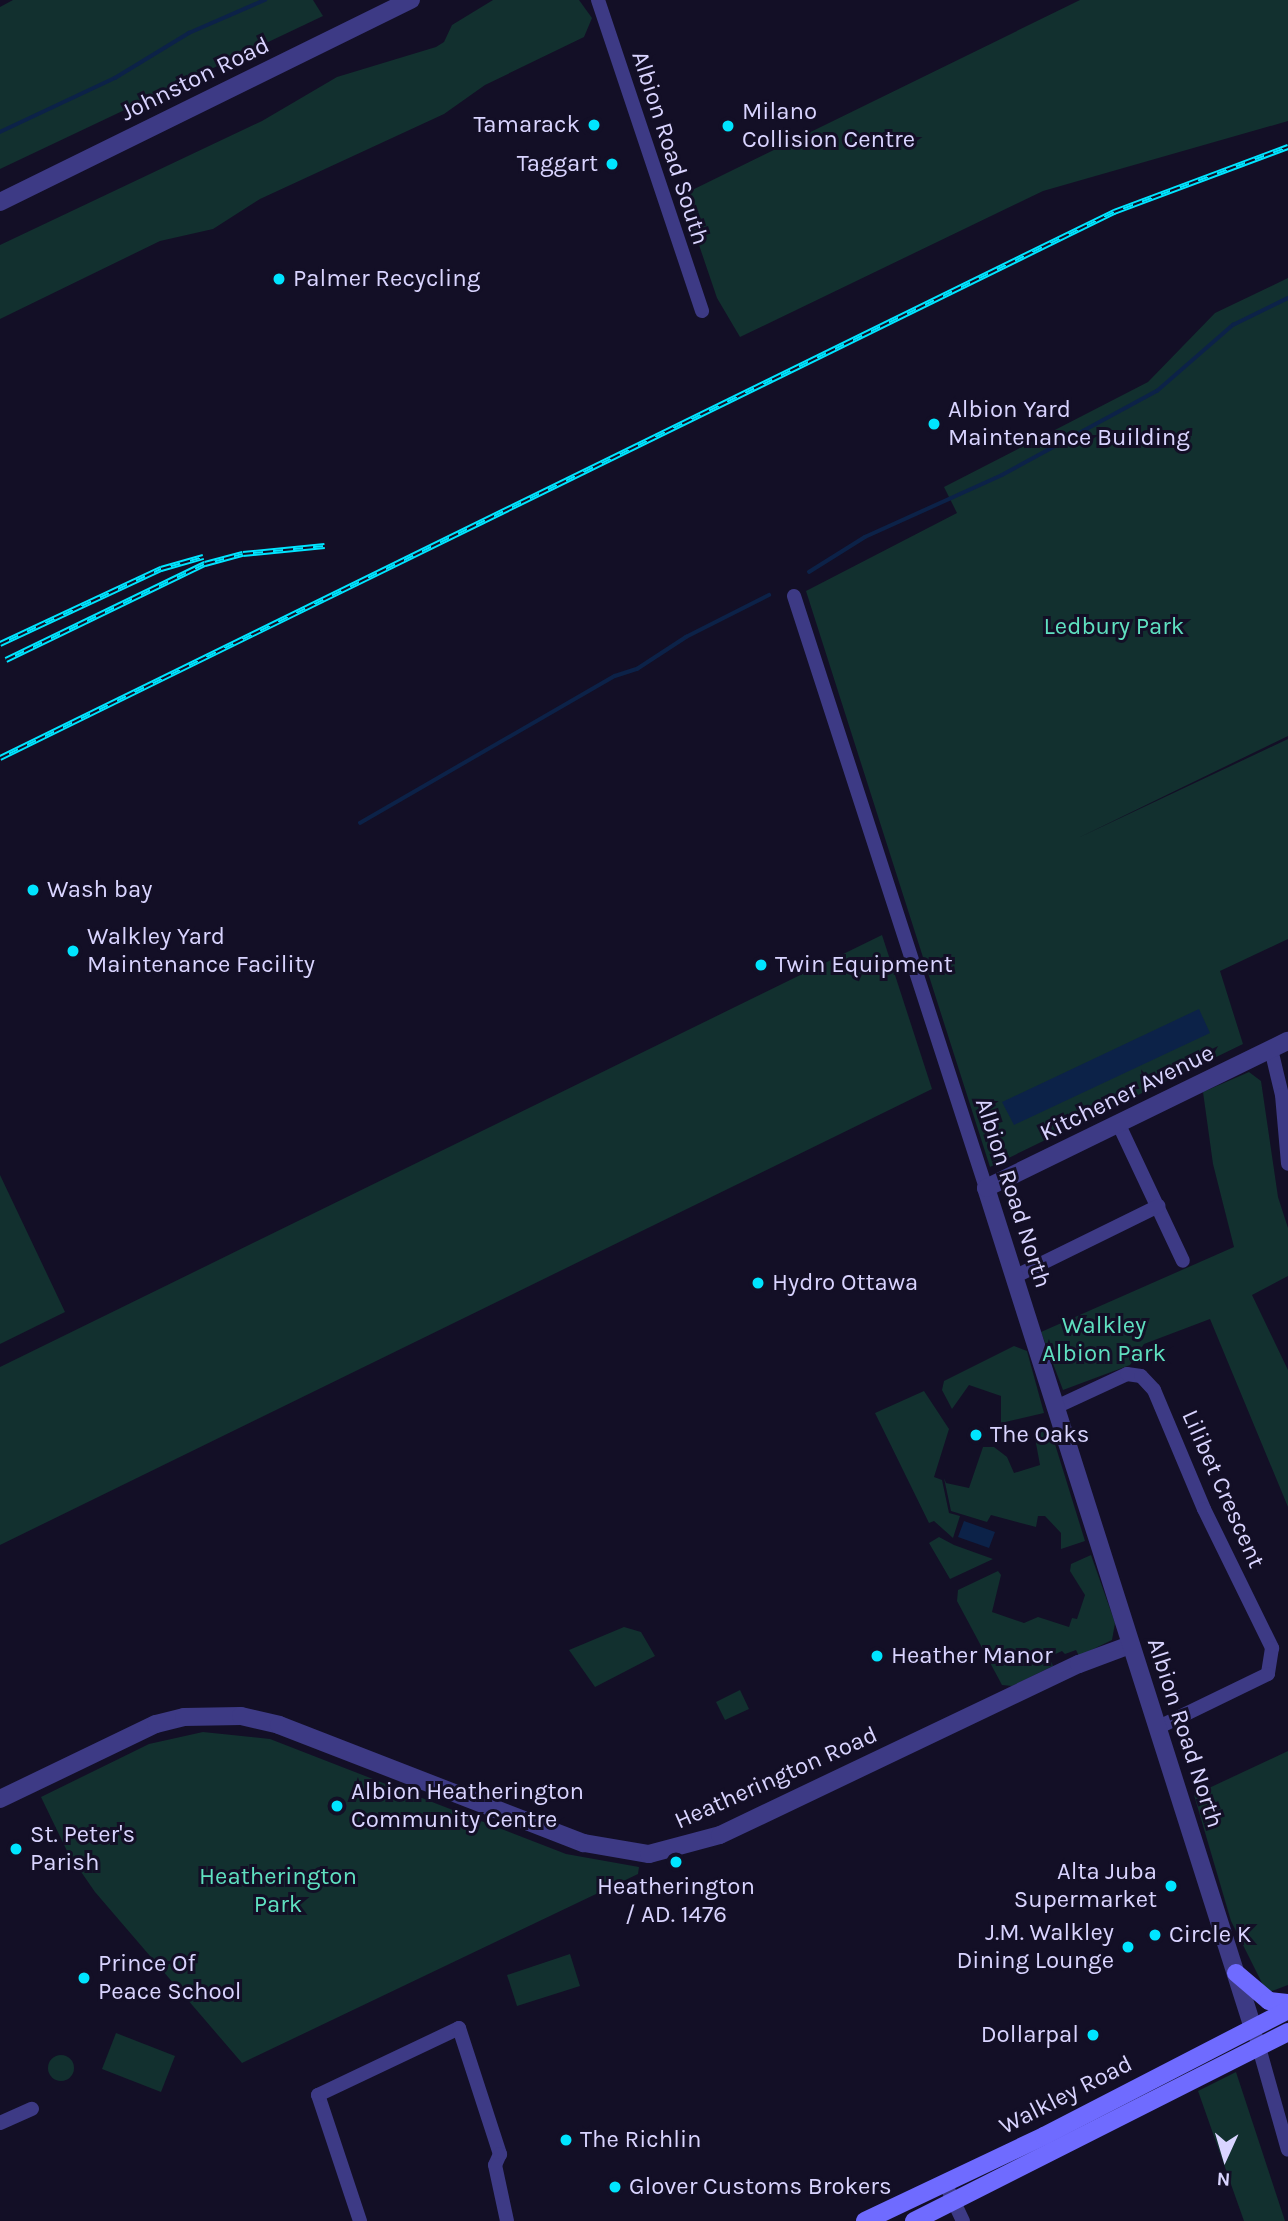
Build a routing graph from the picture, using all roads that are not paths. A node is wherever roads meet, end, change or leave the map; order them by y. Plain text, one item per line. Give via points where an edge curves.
1 (411, 0) edge
2 (598, 0) edge
3 (0, 202) edge
4 (702, 311) dead end
5 (794, 596) dead end
6 (1288, 1041) edge
7 (1271, 1049) junction
8 (1119, 1125) junction
9 (1288, 1164) edge
10 (986, 1188) junction
11 (1158, 1206) junction
12 (1184, 1261) dead end
13 (1014, 1277) junction
14 (1056, 1407) junction
15 (1130, 1645) junction
16 (1159, 1727) junction
17 (0, 1800) edge
18 (1236, 1973) junction
19 (1288, 2003) edge
20 (1288, 2010) edge
21 (1253, 2028) junction
22 (1288, 2032) edge
23 (1259, 2046) junction
24 (32, 2109) dead end
25 (0, 2123) edge
26 (1285, 2125) edge
27 (1288, 2150) edge
28 (945, 2183) junction
29 (954, 2202) junction
30 (360, 2221) edge
31 (507, 2221) edge
32 (864, 2221) edge
33 (914, 2221) edge
34 (963, 2221) edge

1 - 3 street, Johnston Road
2 - 4 street, Albion Road South
5 - 10 street, Albion Road North
6 - 7 street, Kitchener Avenue
7 - 8 street, Kitchener Avenue
7 - 9 street via 1282,1095
8 - 10 street, Kitchener Avenue
8 - 11 street
10 - 13 street, Albion Road North
11 - 12 street
11 - 13 street
13 - 14 street, Albion Road North
14 - 15 street, Albion Road North
14 - 16 street, Lilibet Crescent via 1128,1374 1141,1376 1154,1390 1272,1647 1268,1674
15 - 16 street, Albion Road North
15 - 17 street, Heatherington Road via 1079,1664 720,1835 659,1852 630,1853 584,1843 305,1734 241,1716 184,1717 156,1724
16 - 18 street, Albion Road North
18 - 19 main road via 1269,2001
18 - 21 street, Albion Road North
20 - 21 main road, Walkley Road
21 - 23 street, Albion Road North
21 - 28 main road, Walkley Road
22 - 23 main road, Walkley Road
23 - 26 street, Albion Road North
23 - 29 main road, Walkley Road
24 - 25 street
26 - 27 street, Albion Road North
28 - 29 street
28 - 32 main road, Walkley Road
29 - 33 main road, Walkley Road
29 - 34 street
30 - 31 street via 318,2095 459,2028 500,2154 495,2165

